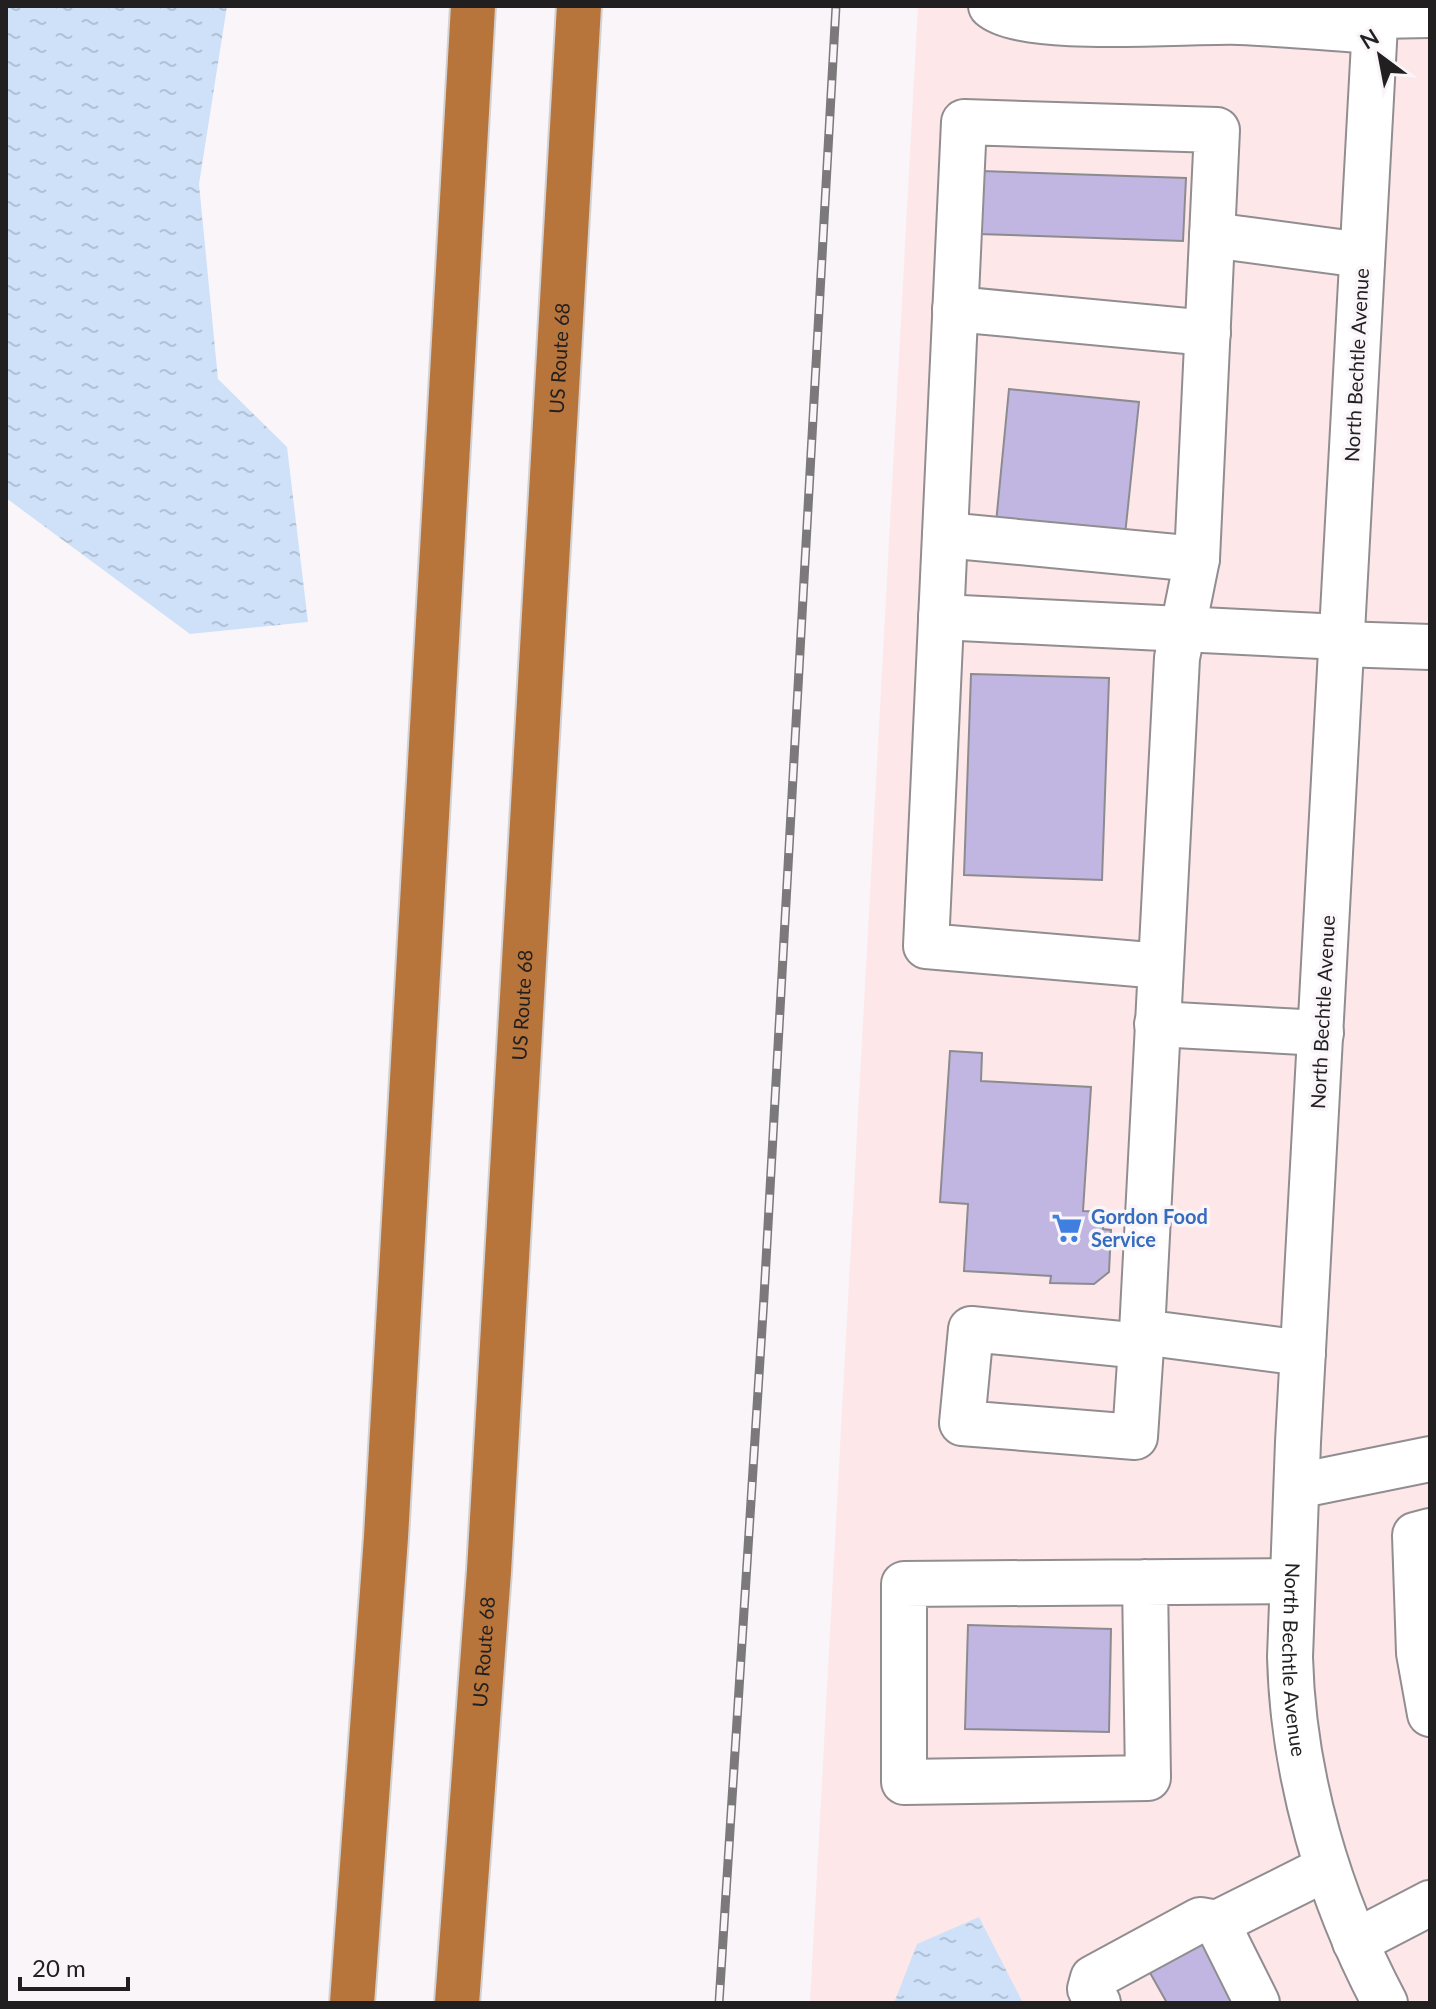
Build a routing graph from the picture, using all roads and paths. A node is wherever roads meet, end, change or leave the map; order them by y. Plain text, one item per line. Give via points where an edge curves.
1 (473, 6) edge
2 (579, 6) edge
3 (991, 6) edge
4 (1239, 14) edge
5 (1430, 15) edge
6 (1376, 18) edge
7 (1212, 235) junction
8 (1362, 255) junction
9 (955, 309) junction
10 (1208, 333) junction
11 (945, 535) junction
12 (1197, 559) junction
13 (941, 617) junction
14 (1183, 631) junction
15 (1341, 640) junction
16 (1430, 647) edge
17 (1161, 966) junction
18 (1157, 1024) junction
19 (1321, 1033) junction
20 (1303, 1353) junction
21 (1430, 1459) edge
22 (1297, 1486) junction
23 (1430, 1531) edge
24 (1292, 1581) junction
25 (1145, 1582) junction
26 (1430, 1714) edge
27 (1327, 1868) junction
28 (1430, 1903) edge
29 (1217, 1923) junction
30 (1355, 1942) junction
31 (352, 2003) edge
32 (457, 2003) edge
33 (1098, 2003) edge
34 (1257, 2003) edge
35 (1385, 2003) edge

1 - 31 highway via 386,1537
2 - 32 highway, US Route 68 via 489,1571
3 - 4 street via 1001,15 1049,22
4 - 6 street
5 - 6 street
6 - 8 street, North Bechtle Avenue
7 - 8 street
7 - 9 street via 1217,130 964,122
7 - 10 street
8 - 15 street, North Bechtle Avenue
9 - 10 street
9 - 11 street
10 - 12 street
11 - 12 street
11 - 13 street
12 - 14 street
13 - 14 street
13 - 17 street via 926,946
14 - 15 street
14 - 17 street via 1177,658
15 - 16 street
15 - 19 street, North Bechtle Avenue
17 - 18 street
18 - 19 street
18 - 20 street via 1141,1339
19 - 20 street, North Bechtle Avenue
20 - 22 street, North Bechtle Avenue
21 - 22 street
22 - 24 street, North Bechtle Avenue
23 - 26 street via 1415,1535 1419,1653
24 - 25 street
24 - 27 street, North Bechtle Avenue via 1291,1686
25 - 25 street via 904,1584 904,1782 1148,1778
27 - 29 street
27 - 30 street, North Bechtle Avenue
28 - 30 street
29 - 33 street via 1200,1920 1093,1978 1090,1989
29 - 34 street
30 - 35 street, North Bechtle Avenue

